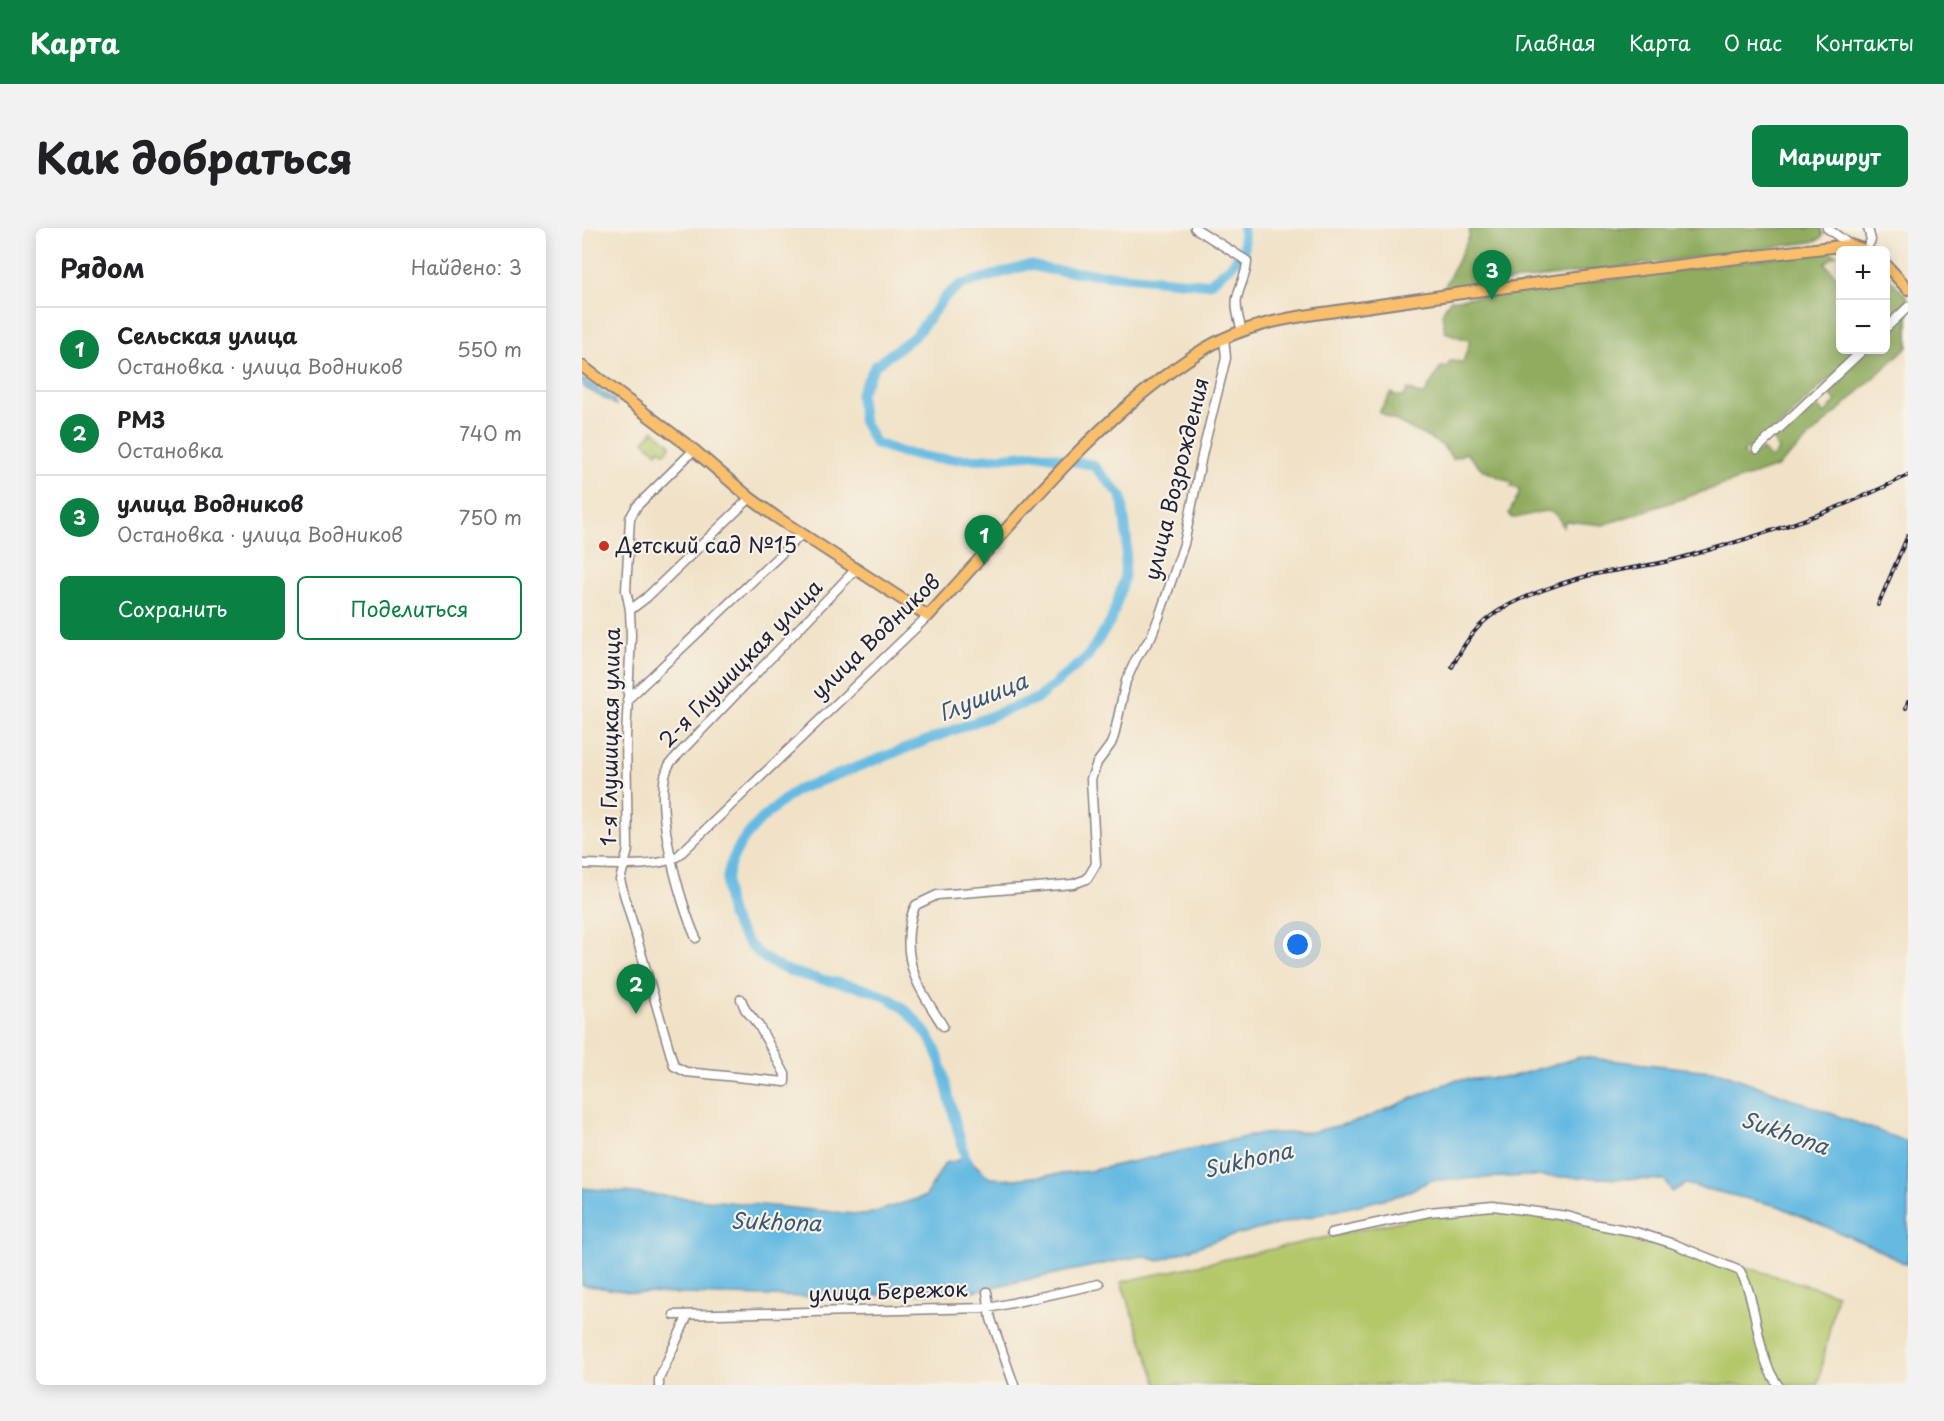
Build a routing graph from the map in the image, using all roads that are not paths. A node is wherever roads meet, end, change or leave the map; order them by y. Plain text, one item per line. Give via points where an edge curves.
1 (1195, 228) edge
2 (1827, 228) edge
3 (1868, 228) edge
4 (1850, 245) junction
5 (1853, 246) edge
6 (1868, 246) edge
7 (1890, 269) edge
8 (1908, 289) edge
9 (1908, 307) edge
10 (1890, 324) edge
11 (1242, 331) junction
12 (1224, 338) junction
13 (1859, 354) edge
14 (582, 366) edge
15 (1757, 449) dead end
16 (694, 450) junction
17 (750, 498) junction
18 (802, 534) junction
19 (856, 570) junction
20 (630, 610) junction
21 (928, 616) junction
22 (627, 700) junction
23 (671, 860) junction
24 (582, 864) edge
25 (624, 864) junction
26 (696, 938) dead end
27 (741, 999) dead end
28 (942, 1026) dead end
29 (1331, 1233) dead end
30 (1100, 1284) dead end
31 (987, 1293) dead end
32 (990, 1308) junction
33 (674, 1315) dead end
34 (688, 1315) junction
35 (659, 1385) edge
36 (1014, 1385) edge
37 (1778, 1385) edge

1 - 11 street via 1247,261 1237,298
2 - 4 street
3 - 6 street
4 - 5 main road
4 - 11 main road, улица Водников via 1430,297 1294,317
7 - 8 main road
9 - 10 street
11 - 12 main road, улица Водников
12 - 21 main road, улица Водников via 1126,406
12 - 28 street, улица Возрождения via 1226,358 1184,544 1159,617 1126,681 1111,744 1091,779 1096,854 1093,871 1087,879 1072,884 937,895 916,904 910,921 908,957 917,984
13 - 15 street
14 - 16 main road
16 - 17 main road
16 - 20 street, 1-я Глушицкая улица via 637,506 630,518 626,590
17 - 18 main road
17 - 20 street
18 - 19 main road
18 - 22 street
19 - 21 main road
19 - 23 street, 2-я Глушицкая улица via 668,765 664,775 664,812
20 - 22 street, 1-я Глушицкая улица
21 - 23 street, улица Водников
22 - 25 street, 1-я Глушицкая улица via 628,850
23 - 25 street
23 - 26 street
24 - 25 street
25 - 27 street, 1-я Глушицкая улица via 622,889 674,1065 686,1072 785,1082 785,1074
29 - 37 street via 1429,1212 1493,1206 1567,1216 1674,1244 1740,1271 1746,1281 1760,1341
30 - 32 street, улица Бережок
31 - 32 street
32 - 34 street, улица Бережок
32 - 36 street
33 - 34 street, улица Бережок
34 - 35 street

